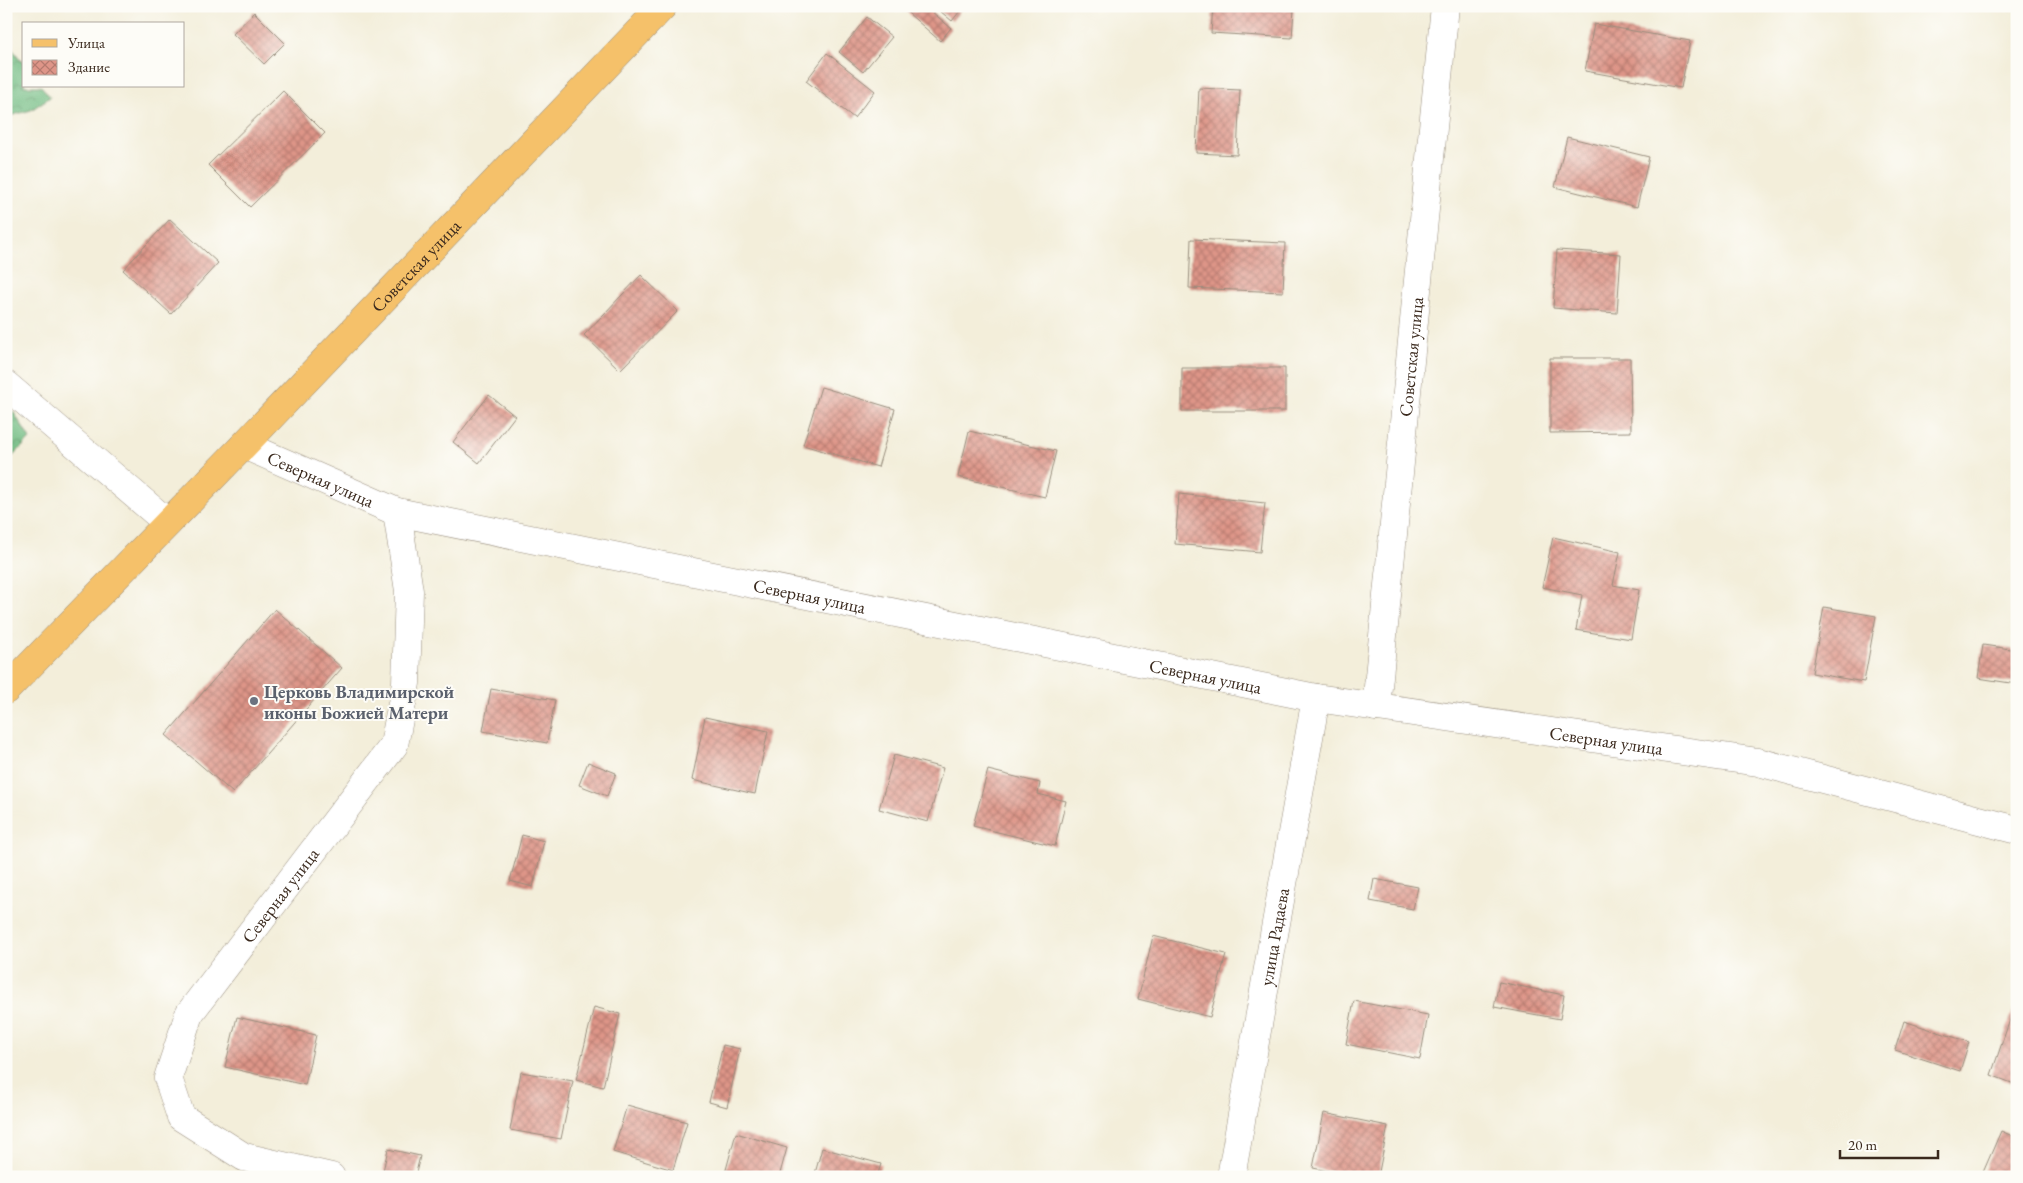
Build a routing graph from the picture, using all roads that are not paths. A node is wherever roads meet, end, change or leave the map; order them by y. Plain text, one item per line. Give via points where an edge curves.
1 (663, 6) edge
2 (1445, 6) edge
3 (6, 385) edge
4 (244, 445) junction
5 (397, 512) junction
6 (168, 523) junction
7 (6, 690) edge
8 (1316, 698) junction
9 (1376, 707) junction
10 (2017, 830) edge
11 (332, 1177) edge
12 (1231, 1177) edge

1 - 4 main road, Советская улица
2 - 9 street, Советская улица
3 - 6 street
4 - 5 street, Северная улица
4 - 6 main road, Советская улица
5 - 8 street, Северная улица
5 - 11 street, Северная улица via 409,591 406,683 394,745 189,1014 168,1078 181,1118 244,1157
6 - 7 main road, Советская улица
8 - 9 street, Северная улица
8 - 12 street, улица Радаева
9 - 10 street, Северная улица via 1758,762

